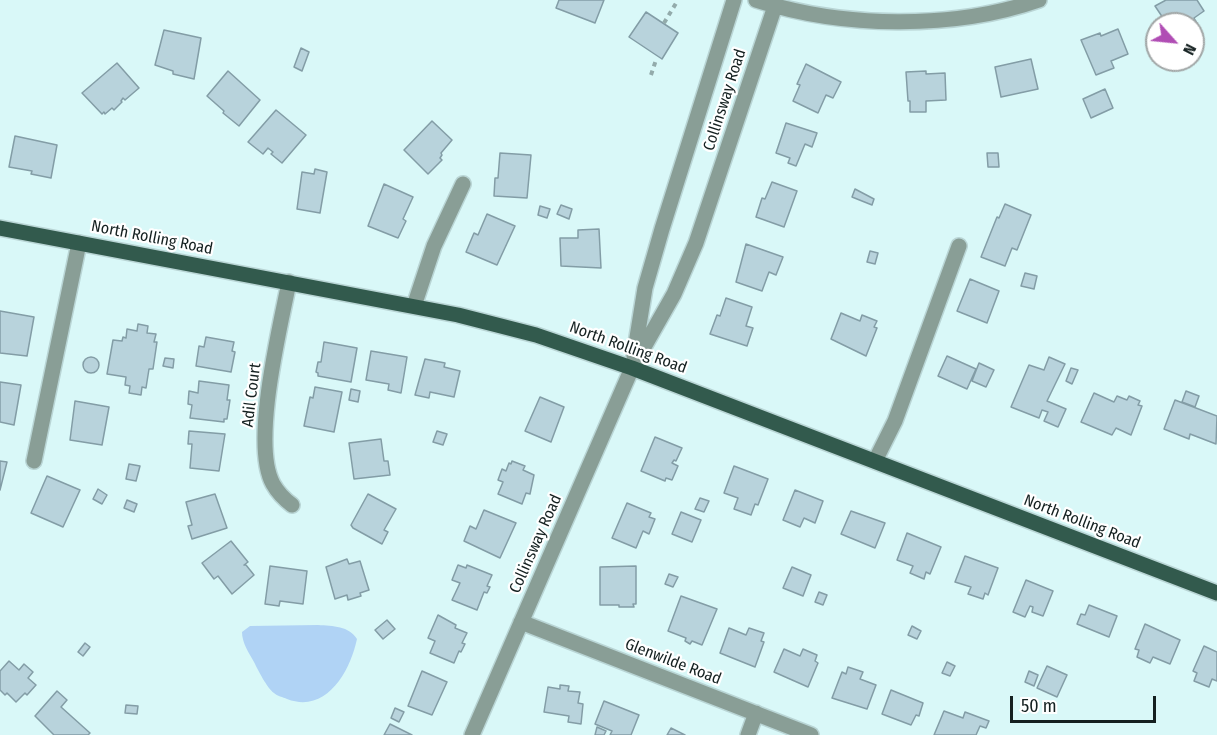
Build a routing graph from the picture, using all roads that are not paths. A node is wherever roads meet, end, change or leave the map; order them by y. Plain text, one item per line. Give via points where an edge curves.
1 (734, 0) edge
2 (756, 0) edge
3 (1039, 0) edge
4 (775, 6) junction
5 (463, 184) dead end
6 (0, 228) edge
7 (79, 243) junction
8 (959, 246) dead end
9 (289, 282) junction
10 (414, 306) junction
11 (632, 368) junction
12 (34, 461) dead end
13 (875, 461) junction
14 (292, 505) dead end
15 (1217, 593) edge
16 (521, 622) junction
17 (756, 713) junction
18 (472, 735) edge
19 (748, 735) edge
20 (811, 735) edge

1 - 11 street, Collinsway Road via 648,278
2 - 4 street
3 - 4 street via 975,16 878,21
4 - 11 street, Collinsway Road via 696,243 674,294
5 - 10 street via 434,246
6 - 7 main road, North Rolling Road
7 - 9 main road, North Rolling Road
7 - 12 street
8 - 13 street via 895,421
9 - 10 main road, North Rolling Road
9 - 14 street, Adil Court via 266,409 265,443 272,483
10 - 11 main road, North Rolling Road via 536,335
11 - 13 main road, North Rolling Road
11 - 16 street, Collinsway Road
13 - 15 main road, North Rolling Road
16 - 17 street, Glenwilde Road
16 - 18 street, Collinsway Road
17 - 19 street
17 - 20 street, Glenwilde Road

